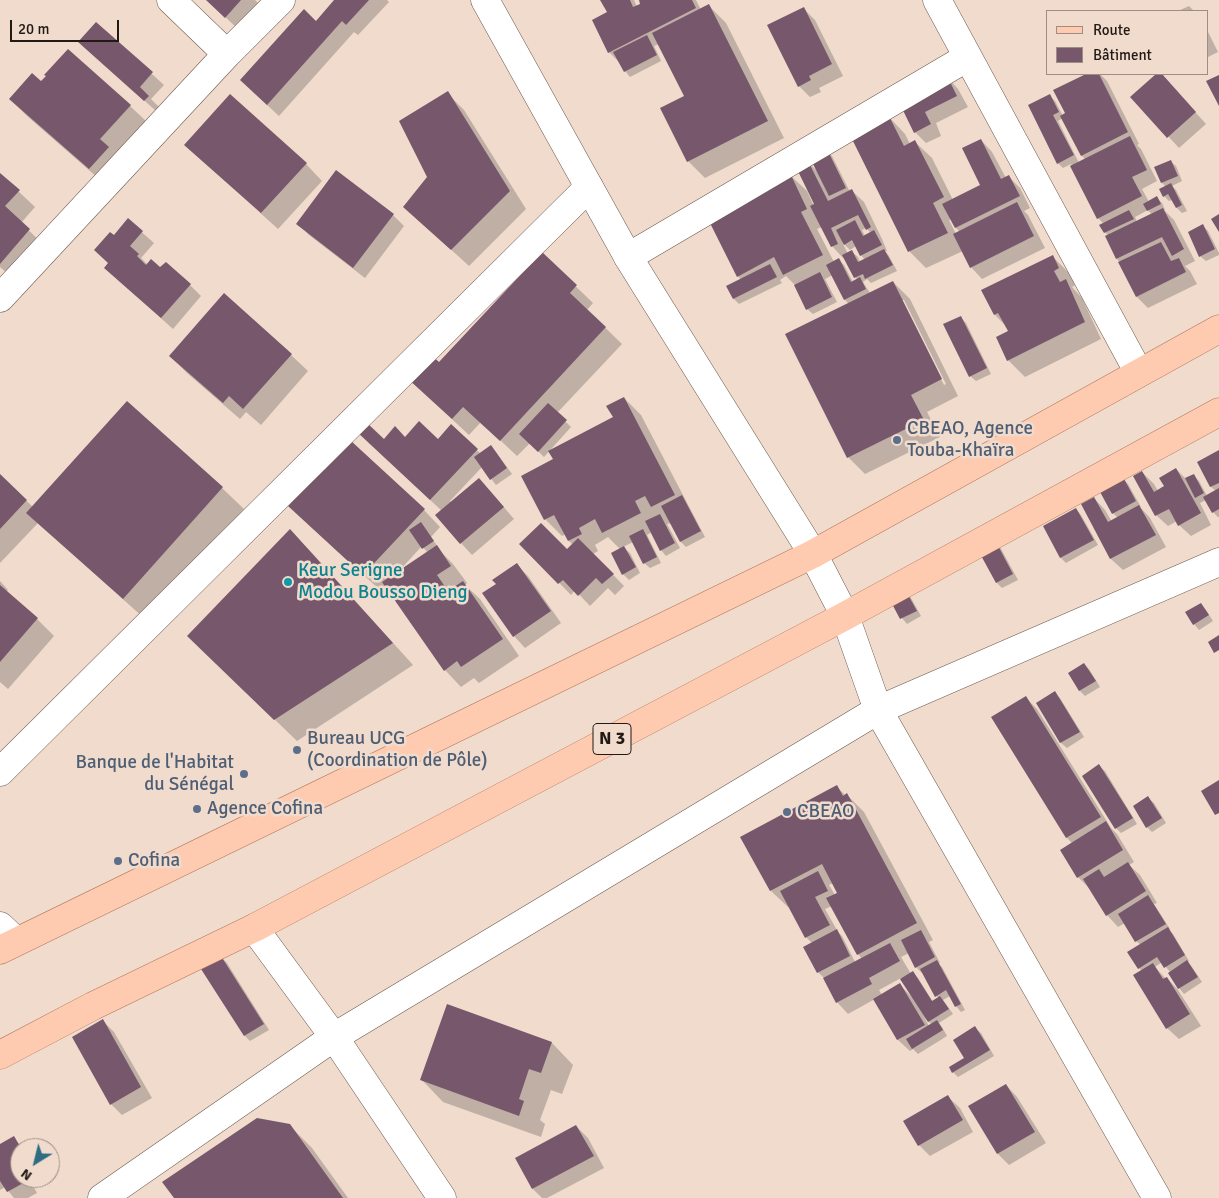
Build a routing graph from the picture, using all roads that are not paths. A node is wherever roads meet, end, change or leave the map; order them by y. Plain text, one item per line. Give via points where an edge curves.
1 (171, 0) edge
2 (281, 0) edge
3 (485, 0) edge
4 (937, 0) edge
5 (227, 54) junction
6 (968, 57) junction
7 (589, 187) junction
8 (628, 257) junction
9 (0, 298) edge
10 (1219, 329) edge
11 (1138, 373) junction
12 (1219, 412) edge
13 (812, 554) junction
14 (1219, 562) edge
15 (845, 616) junction
16 (878, 710) junction
17 (0, 772) edge
18 (254, 928) junction
19 (5, 939) edge
20 (334, 1037) junction
21 (0, 1056) edge
22 (102, 1198) edge
23 (442, 1198) edge
24 (1157, 1198) edge

1 - 5 street
2 - 5 street
3 - 7 street
4 - 6 street
5 - 9 street
6 - 8 street
6 - 11 street
7 - 8 street
7 - 17 street
8 - 13 street
10 - 11 main road
11 - 13 main road
12 - 15 main road, N 3
13 - 15 street
13 - 19 main road
14 - 16 street
15 - 16 street
15 - 18 main road, N 3
16 - 20 street
16 - 24 street
18 - 20 street
18 - 21 main road, N 3 via 92,1006
20 - 22 street
20 - 23 street

